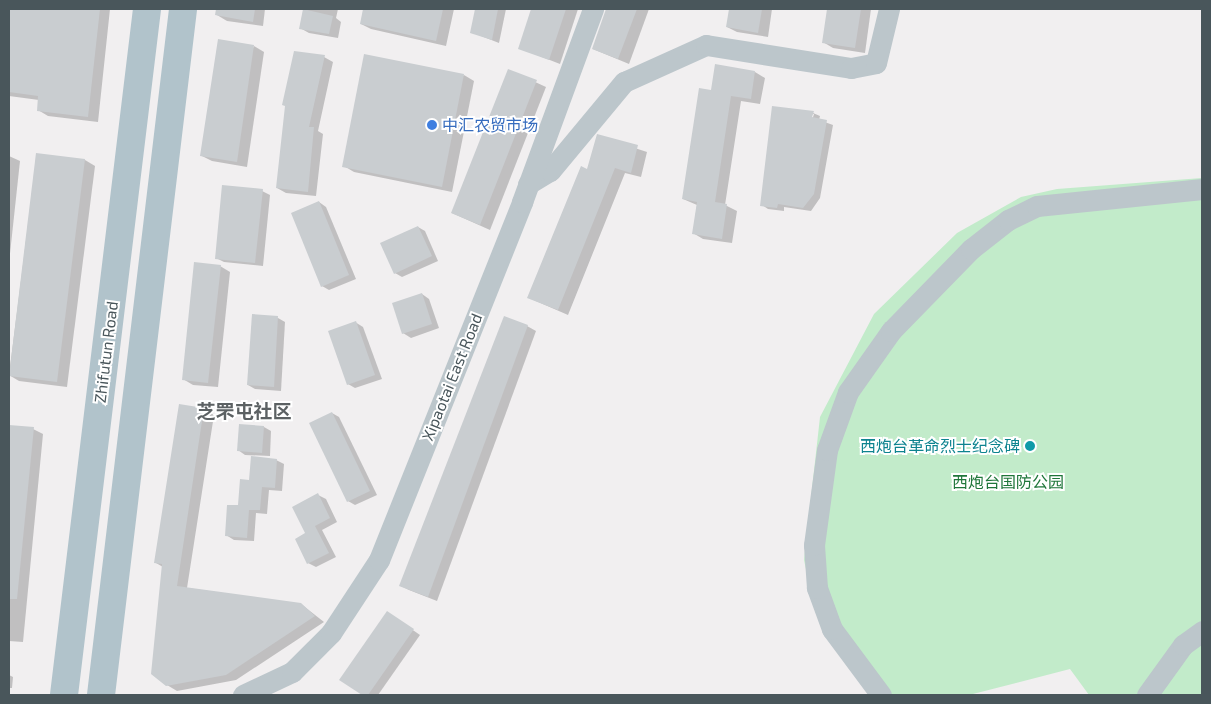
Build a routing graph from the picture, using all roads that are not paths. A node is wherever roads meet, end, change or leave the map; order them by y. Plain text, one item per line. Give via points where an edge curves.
1 (147, 9) edge
2 (184, 9) edge
3 (594, 9) edge
4 (889, 9) edge
5 (528, 184) junction
6 (1202, 189) edge
7 (1202, 631) edge
8 (64, 695) edge
9 (101, 695) edge
10 (243, 695) edge
11 (881, 695) edge
12 (1147, 695) edge

1 - 8 main road, Zhifutun Road
2 - 9 main road
3 - 5 street, Xipaotai East Road
4 - 5 street via 876,63 851,68 706,45 624,82 550,171
5 - 10 street, Xipaotai East Road via 379,560 331,633 292,672
6 - 11 street via 1037,206 1008,220 970,249 891,331 848,392 827,450 814,546 817,588 832,629
7 - 12 street via 1183,644

